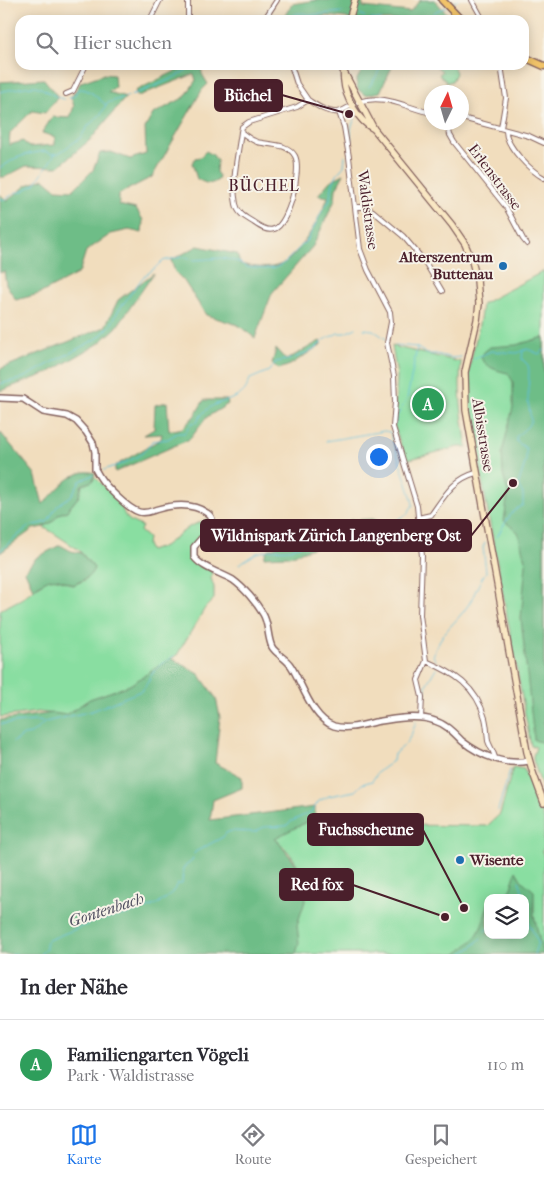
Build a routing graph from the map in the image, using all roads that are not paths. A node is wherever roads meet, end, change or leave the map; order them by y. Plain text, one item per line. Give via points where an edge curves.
1 (160, 0) edge
2 (188, 0) edge
3 (277, 0) edge
4 (355, 0) edge
5 (442, 0) edge
6 (472, 0) edge
7 (152, 15) edge
8 (188, 15) edge
9 (267, 15) edge
10 (350, 15) edge
11 (456, 15) edge
12 (480, 15) edge
13 (529, 59) edge
14 (544, 66) edge
15 (84, 70) edge
16 (293, 70) edge
17 (344, 70) edge
18 (502, 70) edge
19 (66, 94) dead end
20 (308, 100) junction
21 (355, 103) junction
22 (339, 112) junction
23 (424, 112) edge
24 (469, 120) edge
25 (501, 128) junction
26 (449, 130) edge
27 (506, 130) junction
28 (241, 132) junction
29 (544, 143) edge
30 (544, 178) edge
31 (355, 207) junction
32 (527, 244) dead end
33 (442, 291) dead end
34 (0, 398) edge
35 (476, 472) junction
36 (418, 518) junction
37 (426, 661) junction
38 (421, 718) junction
39 (495, 758) junction
40 (529, 761) junction
41 (544, 803) edge

1 - 7 street
2 - 8 street
3 - 9 street
4 - 10 main road
5 - 11 main road
6 - 12 street
13 - 14 main road
15 - 19 street via 73,91
16 - 20 street via 297,84
17 - 21 main road, Albisstrasse via 344,82
18 - 25 street via 506,98
20 - 22 street
20 - 28 street via 297,107 249,122
21 - 22 street
21 - 23 street via 388,99
21 - 35 main road, Albisstrasse via 364,122 374,129 452,225 472,261 479,304 465,372 464,395
22 - 31 street, Waldistrasse
24 - 25 street
25 - 27 street
26 - 32 street, Erlenstrasse via 454,142 506,207
27 - 29 street
27 - 30 street via 508,139 522,159
28 - 28 street via 235,184 237,207 243,216 262,228 275,229 289,208 296,178 296,158 284,147 256,141
31 - 33 street via 373,211 402,236 424,260
31 - 36 street, Waldistrasse via 364,260 390,312 387,343 394,376 393,428 412,486
34 - 38 street via 23,399 43,412 76,420 93,443 99,476 135,511 145,513 184,506 198,508 210,515 212,526 194,547 195,559 237,584 261,611 267,621 272,646 289,663 313,708 324,721 347,727
35 - 36 street via 450,488 431,515
35 - 40 main road, Albisstrasse
36 - 37 street, Waldistrasse via 422,556 420,615
37 - 38 street, Waldistrasse via 418,680 422,697
37 - 39 street via 457,676 472,691 485,718
38 - 39 street via 442,724 467,745
39 - 40 street via 513,763
40 - 41 main road, Albisstrasse

